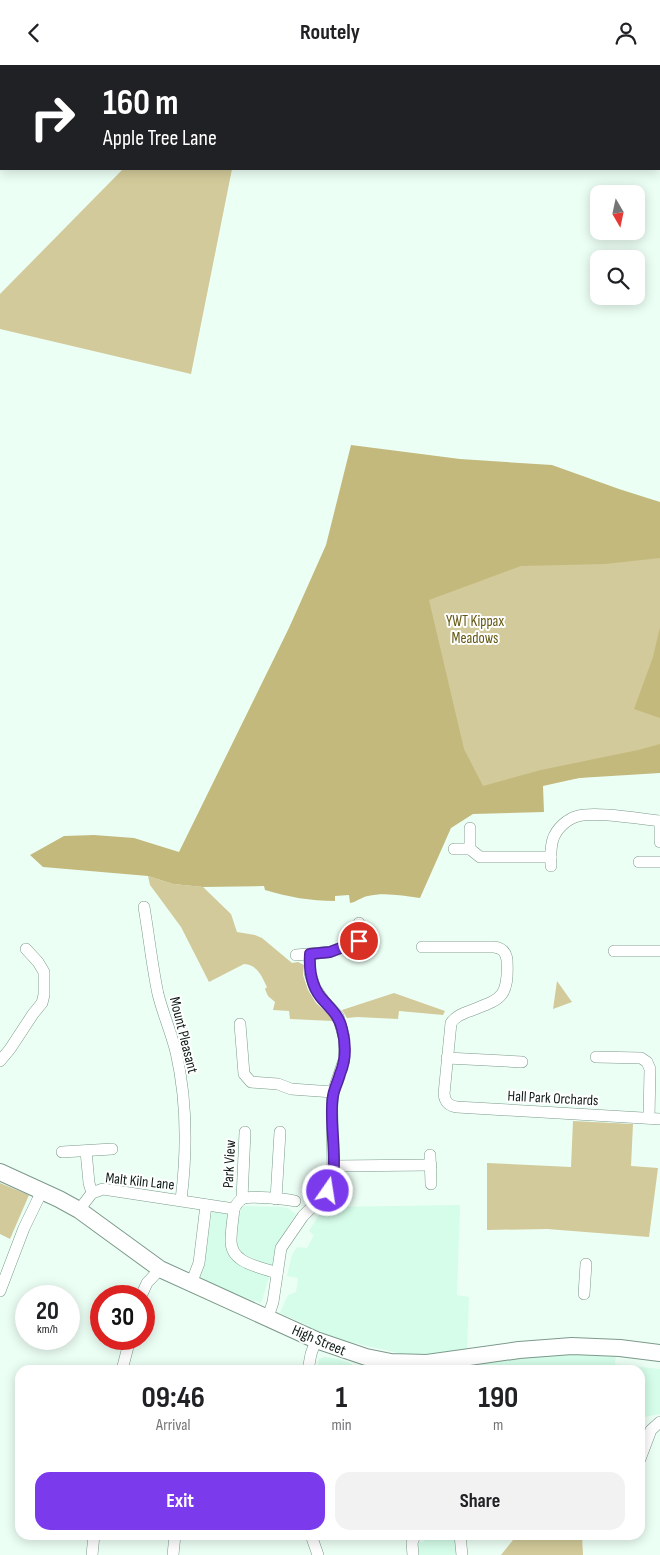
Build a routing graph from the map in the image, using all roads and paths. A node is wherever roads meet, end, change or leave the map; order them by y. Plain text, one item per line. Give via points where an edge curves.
1 (660, 821) edge
2 (470, 828) dead end
3 (660, 842) edge
4 (454, 849) dead end
5 (470, 849) junction
6 (640, 862) dead end
7 (660, 862) edge
8 (144, 907) dead end
9 (359, 923) dead end
10 (422, 947) dead end
11 (26, 949) dead end
12 (614, 951) dead end
13 (660, 951) edge
14 (310, 954) junction
15 (296, 955) dead end
16 (240, 1024) dead end
17 (596, 1057) dead end
18 (447, 1058) junction
19 (0, 1061) edge
20 (522, 1062) dead end
21 (333, 1092) junction
22 (654, 1118) edge
23 (246, 1132) dead end
24 (280, 1132) dead end
25 (112, 1149) dead end
26 (86, 1151) junction
27 (62, 1152) dead end
28 (334, 1166) junction
29 (0, 1171) edge
30 (432, 1185) dead end
31 (42, 1191) junction
32 (92, 1193) junction
33 (242, 1199) junction
34 (276, 1199) junction
35 (181, 1200) junction
36 (295, 1201) dead end
37 (206, 1205) junction
38 (234, 1209) junction
39 (80, 1210) junction
40 (586, 1264) dead end
41 (160, 1269) junction
42 (277, 1273) junction
43 (191, 1284) junction
44 (147, 1285) edge
45 (0, 1291) edge
46 (584, 1294) dead end
47 (268, 1317) junction
48 (316, 1340) junction
49 (127, 1350) edge
50 (660, 1353) edge
51 (123, 1365) edge
52 (309, 1365) edge
53 (400, 1365) edge
54 (418, 1365) edge
55 (451, 1365) edge
56 (660, 1422) edge
57 (645, 1445) edge
58 (94, 1540) edge
59 (174, 1540) edge
60 (313, 1540) edge
61 (413, 1540) edge
62 (460, 1540) edge
63 (92, 1555) edge
64 (173, 1555) edge
65 (318, 1555) edge
66 (413, 1555) edge
67 (462, 1555) edge

1 - 3 street
1 - 5 street via 578,816 563,824 558,831 552,846 551,862 480,857
2 - 5 street
4 - 5 street
6 - 7 street
8 - 35 street, Mount Pleasant via 158,993 180,1075 184,1124
9 - 14 street via 359,941 330,952
10 - 18 street via 494,947 502,950 506,957 506,986 502,995 454,1019
11 - 19 street via 44,972 44,995 42,1003
12 - 13 street
14 - 15 street
14 - 21 street via 310,973 315,988 338,1016 344,1037 344,1060
16 - 21 street via 244,1074 251,1082
17 - 22 street via 647,1062
18 - 20 street
18 - 22 street, Hall Park Orchards via 444,1094 446,1102 453,1106
21 - 28 street
23 - 33 street, Park View
24 - 34 street
25 - 26 street
26 - 27 street
26 - 32 street
28 - 30 street via 430,1160
28 - 42 street via 334,1178 328,1191 303,1216 281,1248
29 - 31 main road, High Street
31 - 39 main road, High Street
31 - 45 street
32 - 35 street, Malt Kiln Lane via 104,1189
32 - 39 street, Malt Kiln Lane
33 - 34 street
33 - 38 street
34 - 36 street
35 - 37 street, Malt Kiln Lane
37 - 38 street, Malt Kiln Lane
37 - 43 street via 199,1263
38 - 42 street via 231,1243 237,1257
39 - 41 main road, High Street
40 - 46 street
41 - 43 main road, High Street
41 - 44 street
42 - 47 street
43 - 47 main road, High Street
47 - 48 main road, High Street
48 - 52 street
48 - 53 main road, High Street
49 - 51 street
50 - 55 main road, High Street via 572,1346 519,1349
54 - 55 main road, High Street
56 - 57 street via 651,1429
58 - 63 street
59 - 64 street
60 - 65 street
61 - 66 street
62 - 67 street

